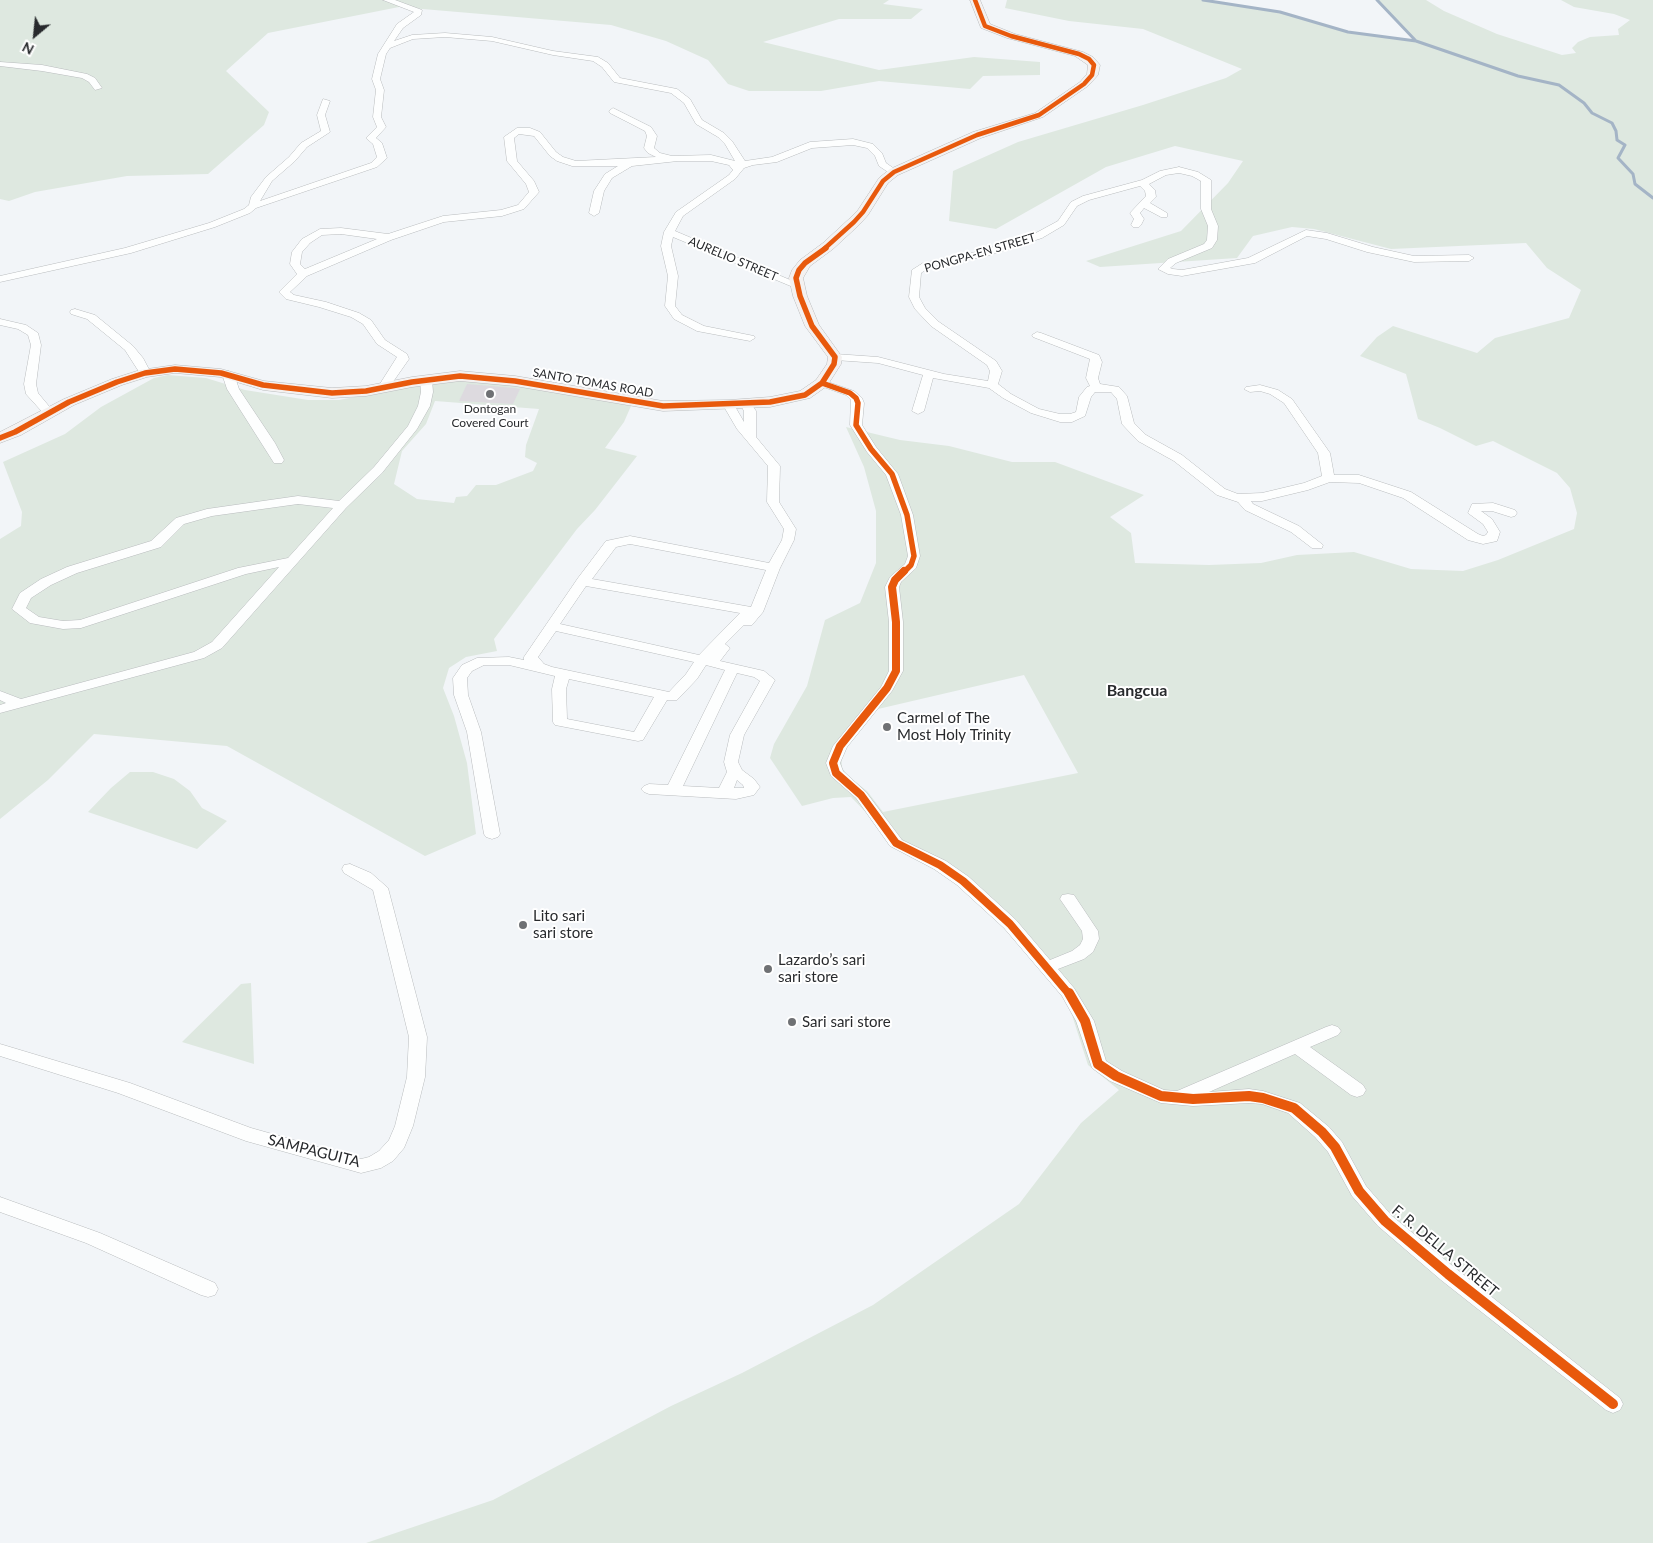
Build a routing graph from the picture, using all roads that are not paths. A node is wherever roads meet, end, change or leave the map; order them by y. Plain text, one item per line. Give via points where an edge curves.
1 (387, 0) edge
2 (975, 0) edge
3 (386, 46) junction
4 (0, 64) edge
5 (98, 88) dead end
6 (326, 101) dead end
7 (613, 111) dead end
8 (678, 158) junction
9 (629, 163) junction
10 (740, 168) junction
11 (894, 172) junction
12 (1142, 183) junction
13 (1145, 203) junction
14 (253, 206) junction
15 (594, 213) dead end
16 (1164, 215) dead end
17 (1136, 225) dead end
18 (669, 232) junction
19 (389, 238) junction
20 (1470, 258) dead end
21 (303, 274) junction
22 (0, 279) edge
23 (797, 285) junction
24 (75, 312) dead end
25 (0, 322) edge
26 (1036, 336) dead end
27 (750, 338) dead end
28 (835, 357) junction
29 (145, 373) junction
30 (929, 373) junction
31 (228, 374) junction
32 (426, 380) junction
33 (822, 383) junction
34 (992, 385) junction
35 (1096, 387) junction
36 (384, 388) junction
37 (1250, 389) dead end
38 (746, 404) junction
39 (728, 405) junction
40 (918, 411) dead end
41 (49, 413) junction
42 (0, 438) edge
43 (750, 439) junction
44 (278, 460) dead end
45 (1328, 478) junction
46 (1242, 498) junction
47 (342, 505) junction
48 (1511, 513) dead end
49 (1317, 545) dead end
50 (291, 561) junction
51 (773, 568) junction
52 (583, 581) junction
53 (753, 612) junction
54 (552, 626) junction
55 (702, 660) junction
56 (539, 667) junction
57 (733, 668) junction
58 (563, 673) junction
59 (0, 695) edge
60 (663, 695) junction
61 (18, 704) junction
62 (0, 709) edge
63 (735, 772) junction
64 (649, 789) dead end
65 (673, 790) junction
66 (730, 793) junction
67 (492, 834) dead end
68 (350, 869) dead end
69 (1068, 899) dead end
70 (1047, 967) junction
71 (1332, 1030) dead end
72 (1296, 1046) junction
73 (0, 1050) edge
74 (1357, 1090) dead end
75 (1176, 1098) junction
76 (0, 1204) edge
77 (208, 1289) dead end
78 (1613, 1404) dead end

1 - 3 street via 418,10 418,13 400,26
2 - 11 street via 985,26 1089,59 1094,65 1091,79 1039,115 977,135
3 - 10 street via 412,38 445,35 492,39 595,59 605,65 617,80 674,91 687,101 699,122 728,143
3 - 14 street via 376,79 380,96 377,117 382,127 371,138 377,143 382,158 374,165
4 - 5 street via 84,76
6 - 14 street via 321,115 326,132 304,145 269,179
7 - 8 street via 648,129 652,136 649,148 653,153
8 - 9 street
8 - 10 street via 718,159
9 - 15 street via 608,176 599,191
9 - 19 street via 580,164 565,161 552,154 537,134 517,131 510,137 512,161 531,183 534,192 521,207 502,213 437,220
10 - 11 street, AURELIO STREET via 750,162 774,160 810,145 853,142 870,146 882,164
10 - 18 street, AURELIO STREET via 679,214
11 - 23 street via 874,192 854,222 804,263 796,278
12 - 13 street via 1152,194
12 - 20 street via 1179,170 1200,176 1208,184 1206,209 1213,226 1212,240 1205,248 1179,258 1163,269 1172,272 1251,261 1306,233 1414,259
12 - 34 street, PONGPA-EN STREET via 1074,204 1061,223 1038,236 983,254 927,266 915,274 914,297 920,309 935,324 992,363 996,371
13 - 16 street
13 - 17 street via 1136,210 1139,219
14 - 22 street via 233,217 127,251
18 - 23 street, AURELIO STREET
18 - 27 street, AURELIO STREET via 666,246 673,276 670,306 678,317 701,329
19 - 21 street
19 - 21 street via 341,231 320,232 297,252 295,264
21 - 36 street via 284,290 287,296 362,318 382,342 403,356
23 - 28 street via 812,326
24 - 29 street via 91,317 129,348
25 - 41 street via 22,327 33,334 36,345 30,384 32,394
26 - 35 street via 1095,357 1092,381
28 - 30 street via 878,360
28 - 33 street, SANTO TOMAS ROAD
29 - 31 street, SANTO TOMAS ROAD via 189,369
29 - 41 street, SANTO TOMAS ROAD via 84,395
30 - 34 street
30 - 40 street
31 - 36 street, SANTO TOMAS ROAD via 263,385 310,392
31 - 44 street via 233,388
32 - 36 street, SANTO TOMAS ROAD
32 - 39 street, SANTO TOMAS ROAD via 460,376 569,389 643,404
32 - 47 street via 424,406 413,427 378,470
33 - 38 street, SANTO TOMAS ROAD via 793,399
33 - 70 street, F. R. DELLA STREET via 856,398 856,425 892,474 907,515 914,556 911,565 892,587 896,622 894,679 840,746 834,756 834,767 841,779 861,795 896,843 963,880 1010,924
34 - 35 street via 1035,411 1067,418 1081,414 1086,393
35 - 46 street via 1119,392 1128,424 1142,438 1178,458 1221,492
37 - 45 street via 1274,392 1288,401 1324,453
38 - 39 street, SANTO TOMAS ROAD
38 - 43 street via 750,411
39 - 43 street
41 - 42 street, SANTO TOMAS ROAD
43 - 51 street via 774,466 773,502 790,529 784,550
45 - 46 street via 1308,486
45 - 48 street via 1359,480 1392,489 1427,506 1480,539 1492,538 1494,532 1488,522 1474,513 1476,507 1493,506
46 - 49 street via 1250,507 1295,529
47 - 50 street
47 - 50 street via 298,500 212,512 180,521 156,544 72,570 46,582 26,596 18,609 34,620 63,625 81,624 243,571
50 - 61 street via 217,645 199,655
51 - 52 street via 623,540 612,544
51 - 53 street
52 - 53 street
52 - 54 street
53 - 55 street
53 - 57 street via 711,663
54 - 55 street
54 - 56 street via 531,656 533,664
55 - 60 street via 672,697
56 - 58 street
56 - 67 street via 509,661 482,661 467,668 460,678 460,695 474,732
57 - 63 street via 768,680 737,736 731,762
57 - 65 street
58 - 60 street
58 - 60 street via 559,689 560,722 638,737
59 - 61 street
61 - 62 street
63 - 66 street via 726,784
63 - 66 street via 749,782 751,789 743,794
64 - 65 street
65 - 66 street
68 - 73 street, SAMPAGUITA via 380,888 418,1037 416,1077 404,1126 386,1156 374,1163 361,1166 246,1134 124,1088
69 - 70 street via 1090,931 1091,940 1078,955
70 - 75 street, F. R. DELLA STREET via 1068,992 1085,1021 1098,1064 1143,1089
71 - 72 street
72 - 74 street
72 - 75 street
75 - 78 street, F. R. DELLA STREET via 1249,1096 1294,1108 1335,1147 1359,1191 1385,1221
76 - 77 street via 93,1238

